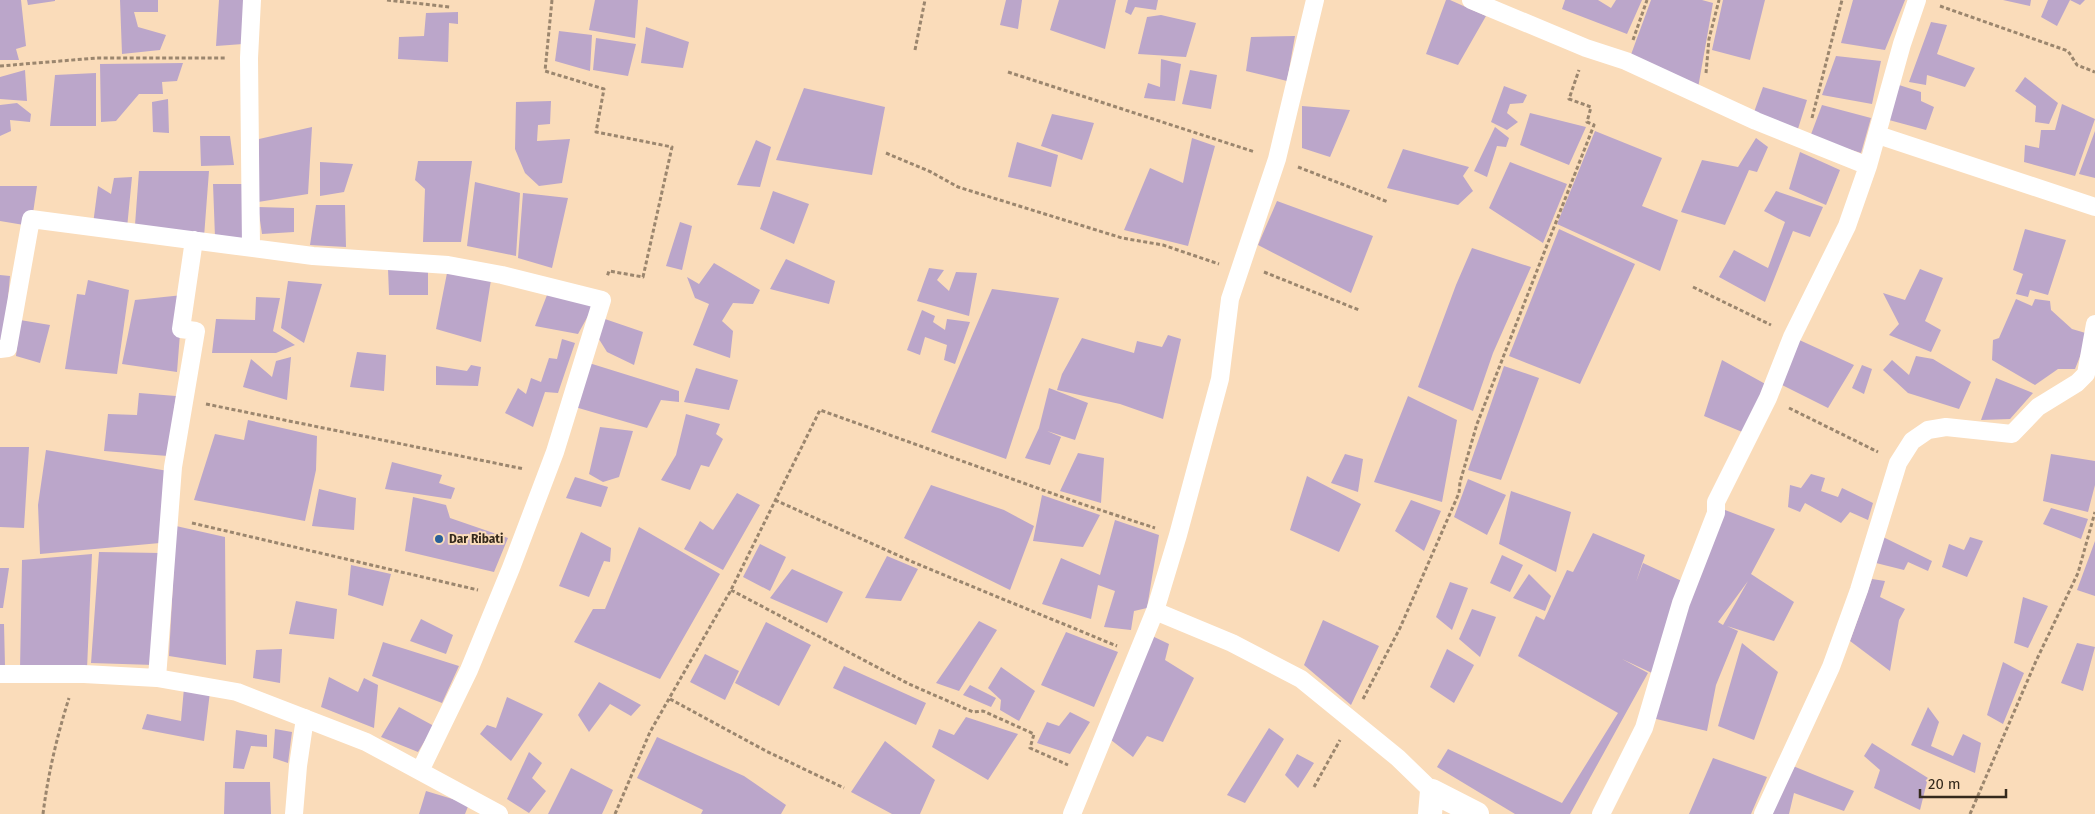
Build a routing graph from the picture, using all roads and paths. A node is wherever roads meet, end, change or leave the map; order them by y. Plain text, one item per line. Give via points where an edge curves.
1 (252, 0) edge
2 (387, 0) edge
3 (552, 0) edge
4 (925, 0) edge
5 (1315, 0) edge
6 (1471, 0) edge
7 (1647, 0) edge
8 (1719, 0) edge
9 (1842, 0) edge
10 (1924, 2) edge
11 (450, 7) dead end
12 (1586, 48) junction
13 (915, 50) dead end
14 (249, 58) junction
15 (1626, 61) junction
16 (0, 66) edge
17 (1008, 72) dead end
18 (2095, 72) edge
19 (1703, 96) junction
20 (1878, 135) junction
21 (1805, 142) junction
22 (886, 153) dead end
23 (1277, 159) junction
24 (1868, 166) junction
25 (1388, 202) dead end
26 (2095, 207) edge
27 (194, 240) junction
28 (251, 247) junction
29 (1240, 267) junction
30 (1693, 287) dead end
31 (602, 300) junction
32 (1359, 310) dead end
33 (2095, 324) edge
34 (1792, 337) junction
35 (0, 349) edge
36 (1768, 398) junction
37 (184, 400) junction
38 (1898, 462) junction
39 (547, 473) junction
40 (775, 500) junction
41 (2095, 512) edge
42 (170, 518) junction
43 (2090, 533) junction
44 (2095, 533) edge
45 (1178, 535) junction
46 (731, 590) junction
47 (500, 595) junction
48 (1155, 611) junction
49 (1137, 654) junction
50 (0, 674) edge
51 (76, 675) junction
52 (157, 678) junction
53 (670, 699) junction
54 (305, 718) junction
55 (1352, 719) junction
56 (420, 771) junction
57 (1088, 774) junction
58 (1314, 787) dead end
59 (844, 788) dead end
60 (1431, 803) edge
61 (43, 814) edge
62 (294, 814) edge
63 (499, 814) edge
64 (615, 814) edge
65 (1072, 814) edge
66 (1477, 814) edge
67 (1601, 814) edge
68 (1763, 814) edge
69 (1970, 814) edge

1 - 14 street
2 - 11 path
3 - 31 path via 545,71 604,89 596,132 672,147 643,277 609,270
4 - 13 path
5 - 23 street
6 - 12 street
7 - 15 path
8 - 19 path via 1709,39
9 - 21 path
10 - 18 path via 2068,51 2076,65
10 - 20 street via 1902,44
12 - 15 street
12 - 55 path via 1569,99 1591,107 1587,122 1594,125 1477,424 1459,493 1400,628
14 - 16 path via 98,58
14 - 28 street
15 - 19 street
17 - 23 path
19 - 21 street
20 - 24 street
20 - 26 street
21 - 24 street
22 - 29 path via 931,172 958,188 1122,238 1163,245
23 - 25 path
23 - 29 street
24 - 34 street via 1847,226
27 - 28 street
27 - 35 street via 31,219 8,348
27 - 37 street via 181,329 196,331
28 - 31 street via 313,256 448,265
29 - 32 path
29 - 45 street via 1230,298 1220,379
30 - 34 path
31 - 39 street
33 - 38 street via 2086,374 2038,407 2012,434 1946,426 1928,430 1912,441
34 - 36 street
36 - 38 path
36 - 67 street via 1716,502 1716,513 1681,603 1644,728
37 - 39 path
37 - 42 street
38 - 68 street via 1859,590 1830,667
39 - 47 street
40 - 45 path via 820,410 1078,503
40 - 46 path
40 - 49 path via 915,563
41 - 43 path
42 - 47 path
42 - 52 street
43 - 44 path
43 - 69 path via 2078,573
45 - 48 street
46 - 53 path
46 - 57 path via 910,684 1034,734 1030,748
47 - 56 street via 469,670
48 - 49 street
48 - 55 street via 1232,643 1301,679
49 - 57 street
50 - 51 street
51 - 52 street
51 - 61 path via 54,747
52 - 54 street via 237,692
53 - 59 path via 766,751
53 - 64 path via 650,732
54 - 56 street via 366,742
54 - 62 street
55 - 58 path
55 - 60 street via 1398,758
56 - 63 street
57 - 65 street
60 - 66 street

